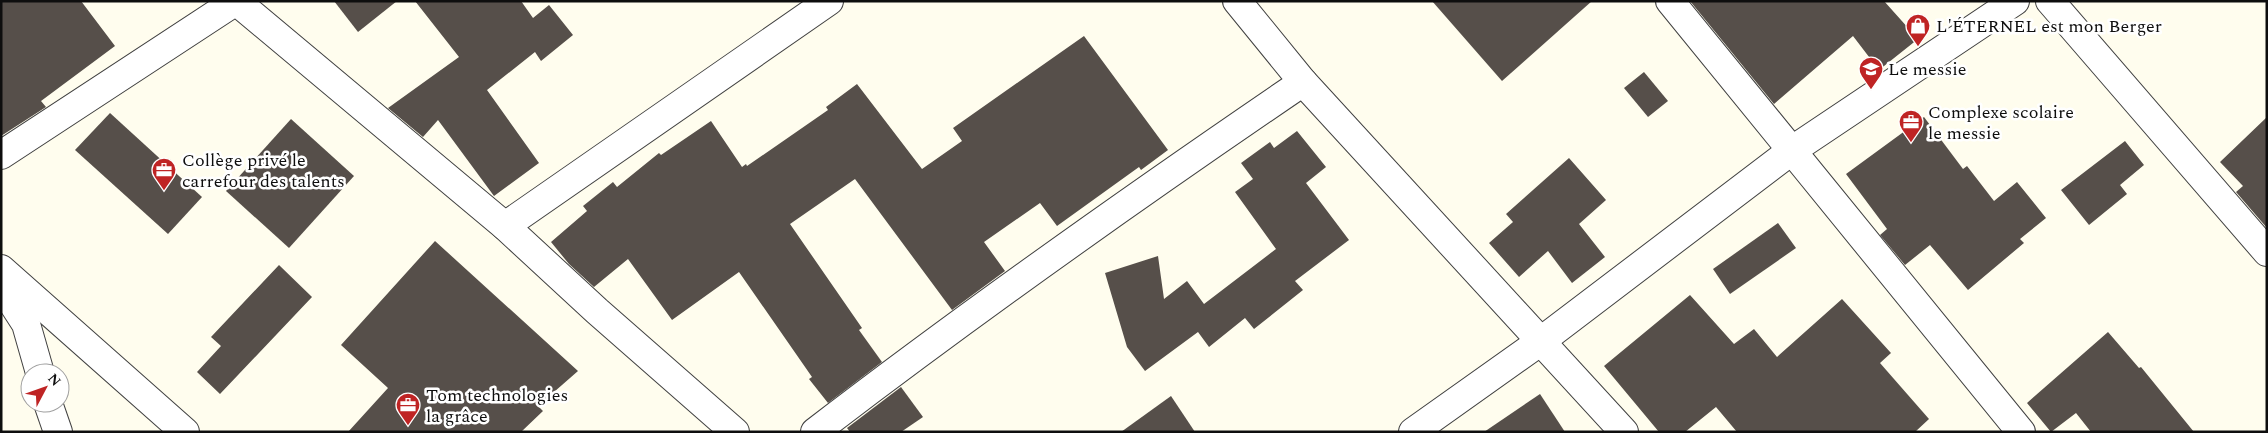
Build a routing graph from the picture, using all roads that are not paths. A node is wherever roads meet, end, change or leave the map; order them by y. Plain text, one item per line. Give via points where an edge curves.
1 (829, 1) edge
2 (1237, 1) edge
3 (1670, 1) edge
4 (2015, 1) edge
5 (2050, 1) edge
6 (1302, 82) junction
7 (1791, 151) junction
8 (1, 155) edge
9 (505, 226) junction
10 (2267, 252) edge
11 (1, 269) edge
12 (1, 285) edge
13 (1541, 341) junction
14 (37, 363) edge
15 (51, 413) edge
16 (58, 432) edge
17 (185, 432) edge
18 (735, 432) edge
19 (815, 432) edge
20 (1413, 432) edge
21 (1624, 432) edge
22 (2021, 432) edge

1 - 9 street
2 - 6 street
3 - 7 street
4 - 7 street
5 - 10 street
6 - 13 street
6 - 19 street via 1161,179
7 - 13 street
7 - 22 street
8 - 9 street via 236,1
9 - 18 street
11 - 17 street
12 - 14 street via 26,324
13 - 20 street
13 - 21 street
15 - 16 street

